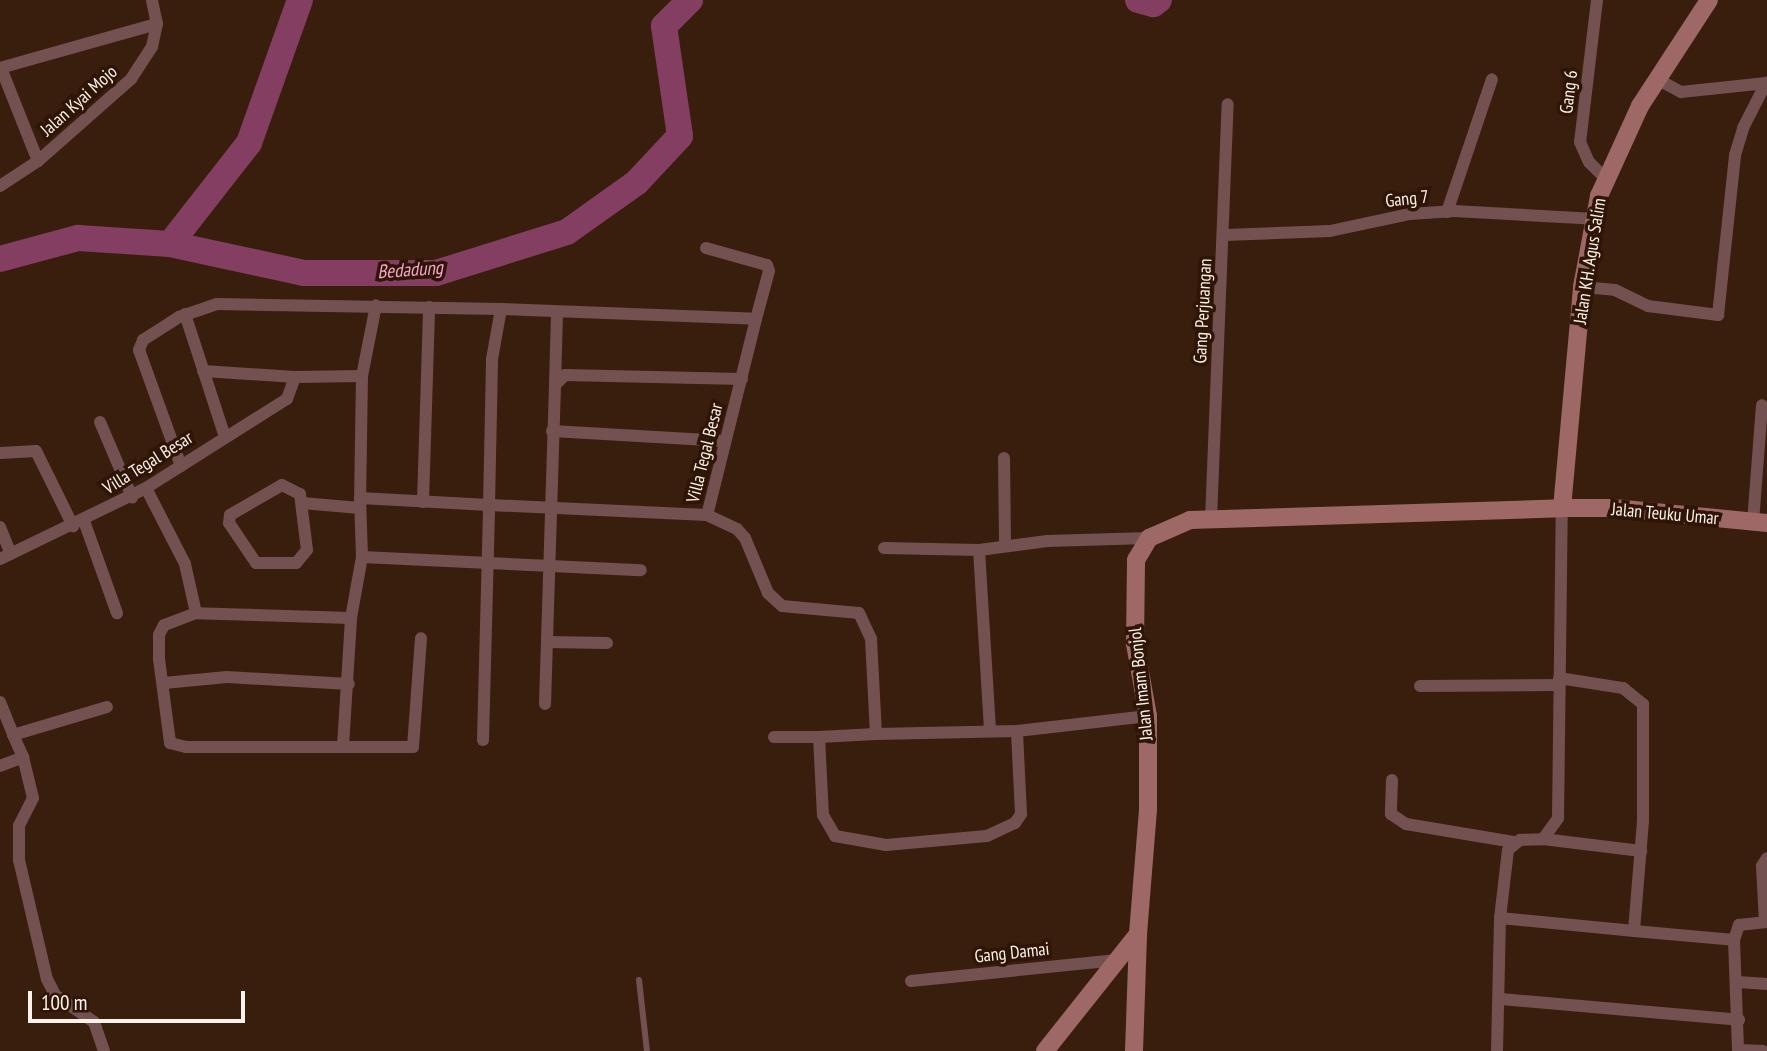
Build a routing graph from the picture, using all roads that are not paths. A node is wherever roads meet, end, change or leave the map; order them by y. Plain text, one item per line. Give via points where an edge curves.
1 (152, 0) edge
2 (1597, 0) edge
3 (1709, 0) edge
4 (157, 24) junction
5 (0, 68) edge
6 (1492, 79) dead end
7 (1659, 80) junction
8 (1766, 83) edge
9 (1228, 104) dead end
10 (38, 161) junction
11 (1606, 179) junction
12 (0, 186) edge
13 (1447, 212) junction
14 (1594, 219) junction
15 (1225, 236) junction
16 (706, 248) dead end
17 (1582, 287) junction
18 (376, 305) junction
19 (429, 307) junction
20 (501, 309) junction
21 (557, 312) junction
22 (185, 314) junction
23 (756, 319) junction
24 (203, 371) junction
25 (295, 376) junction
26 (362, 376) junction
27 (742, 379) junction
28 (555, 385) junction
29 (1762, 405) dead end
30 (100, 422) dead end
31 (552, 431) junction
32 (225, 437) junction
33 (725, 441) junction
34 (0, 453) edge
35 (1004, 458) dead end
36 (181, 466) junction
37 (146, 488) junction
38 (132, 497) junction
39 (423, 502) junction
40 (302, 503) junction
41 (360, 503) junction
42 (489, 505) junction
43 (1562, 508) junction
44 (548, 510) junction
45 (706, 515) junction
46 (1211, 519) junction
47 (1760, 522) edge
48 (78, 524) junction
49 (0, 527) edge
50 (1149, 538) junction
51 (1005, 545) junction
52 (884, 548) dead end
53 (979, 551) junction
54 (5, 556) edge
55 (362, 557) junction
56 (490, 565) junction
57 (548, 566) junction
58 (641, 570) dead end
59 (117, 612) dead end
60 (196, 613) junction
61 (351, 618) junction
62 (421, 638) dead end
63 (547, 642) junction
64 (607, 643) dead end
65 (1559, 682) junction
66 (164, 683) junction
67 (349, 684) junction
68 (1420, 686) dead end
69 (0, 703) edge
70 (545, 704) dead end
71 (107, 707) dead end
72 (1148, 716) junction
73 (990, 730) junction
74 (1017, 731) junction
75 (876, 734) junction
76 (13, 735) junction
77 (774, 737) dead end
78 (819, 737) junction
79 (483, 740) dead end
80 (343, 746) junction
81 (23, 757) junction
82 (0, 766) edge
83 (1392, 780) dead end
84 (1543, 839) junction
85 (1513, 842) junction
86 (1641, 850) junction
87 (1767, 858) edge
88 (1500, 918) junction
89 (1766, 922) edge
90 (1634, 931) junction
91 (1138, 934) junction
92 (1734, 940) junction
93 (1117, 960) junction
94 (639, 980) dead end
95 (911, 981) dead end
96 (1738, 982) junction
97 (1767, 985) edge
98 (1501, 999) junction
99 (1739, 1020) junction
100 (104, 1051) edge
101 (647, 1051) edge
102 (1045, 1051) edge
103 (1135, 1051) edge
104 (1497, 1051) edge
105 (1738, 1051) edge
106 (1763, 1051) edge

1 - 4 street
2 - 11 street, Gang 6 via 1580,142 1589,162
3 - 7 street, Jalan KH. Agus Salim
4 - 5 street, Jalan Kyai Mojo
4 - 10 street, Jalan Kyai Mojo via 152,47 131,79
5 - 10 street
6 - 13 street
7 - 8 street via 1681,92
7 - 11 street, Jalan KH. Agus Salim via 1640,106
8 - 17 street via 1742,128 1735,155 1720,313 1713,317 1648,306 1615,290
9 - 15 street, Gang Perjuangan
10 - 12 street, Jalan Kyai Mojo
11 - 14 street, Jalan KH. Agus Salim
13 - 14 street, Gang 7
13 - 15 street, Gang 7 via 1330,231
14 - 17 street, Jalan KH. Agus Salim
15 - 46 street, Gang Perjuangan
16 - 23 street, Villa Tegal Besar via 767,265
17 - 43 street, Jalan KH. Agus Salim
18 - 19 street
18 - 22 street via 217,304
18 - 26 street
19 - 20 street
19 - 39 street
20 - 21 street
20 - 42 street via 492,359
21 - 23 street
21 - 28 street
22 - 24 street
22 - 36 street via 143,340 139,350
23 - 27 street, Villa Tegal Besar
24 - 25 street
24 - 32 street
25 - 26 street
25 - 32 street, Villa Tegal Besar via 287,399
26 - 41 street
27 - 28 street via 565,375
27 - 33 street, Villa Tegal Besar
28 - 31 street
29 - 47 street
30 - 38 street
31 - 33 street
31 - 44 street
32 - 36 street, Villa Tegal Besar
33 - 45 street, Villa Tegal Besar
34 - 48 street via 36,451
35 - 51 street
36 - 37 street, Villa Tegal Besar
37 - 38 street, Villa Tegal Besar
37 - 60 street via 185,564
38 - 48 street, Villa Tegal Besar
39 - 41 street
39 - 42 street
40 - 40 street via 307,550 303,558 296,563 253,561 229,523 233,511 282,485 294,488
40 - 41 street
41 - 55 street
42 - 44 street
42 - 56 street
43 - 46 street
43 - 47 street, Jalan Teuku Umar via 1614,508
43 - 65 street
44 - 45 street
44 - 57 street
45 - 75 street, Villa Tegal Besar via 737,529 745,538 768,593 782,606 859,613 871,639
46 - 50 street via 1179,522
48 - 54 street, Villa Tegal Besar
48 - 59 street
49 - 54 street
50 - 51 street
50 - 72 street, Jalan Imam Bonjol via 1136,560 1135,644
51 - 53 street
52 - 53 street
53 - 73 street
55 - 56 street
55 - 61 street
56 - 57 street
56 - 79 street
57 - 58 street
57 - 63 street
60 - 61 street
60 - 66 street via 176,617 159,635
61 - 67 street
62 - 80 street via 416,744 408,748
63 - 64 street
63 - 70 street
65 - 68 street
65 - 84 street via 1558,818
65 - 86 street via 1623,688 1643,704
66 - 67 street via 227,677
66 - 80 street via 166,732 173,747
67 - 80 street
69 - 76 street
71 - 76 street
72 - 74 street
72 - 91 street, Jalan Imam Bonjol via 1148,810
73 - 74 street
73 - 75 street
74 - 78 street via 1021,814 1015,823 987,836 886,845 848,841 828,828 823,815
75 - 78 street
76 - 81 street
77 - 78 street
81 - 82 street
81 - 100 street via 33,798 19,826 19,860 47,979 55,995 94,1022
83 - 85 street via 1391,814 1406,824
84 - 85 street
84 - 86 street
85 - 88 street via 1508,850
86 - 90 street
87 - 89 street via 1762,866
88 - 90 street
88 - 98 street
89 - 92 street via 1739,925
90 - 92 street
91 - 93 street
91 - 103 street, Jalan Imam Bonjol
92 - 96 street
93 - 95 street, Gang Damai
93 - 102 street
94 - 101 lane
96 - 97 street
96 - 99 street
98 - 99 street
98 - 104 street
99 - 105 street
105 - 106 street

